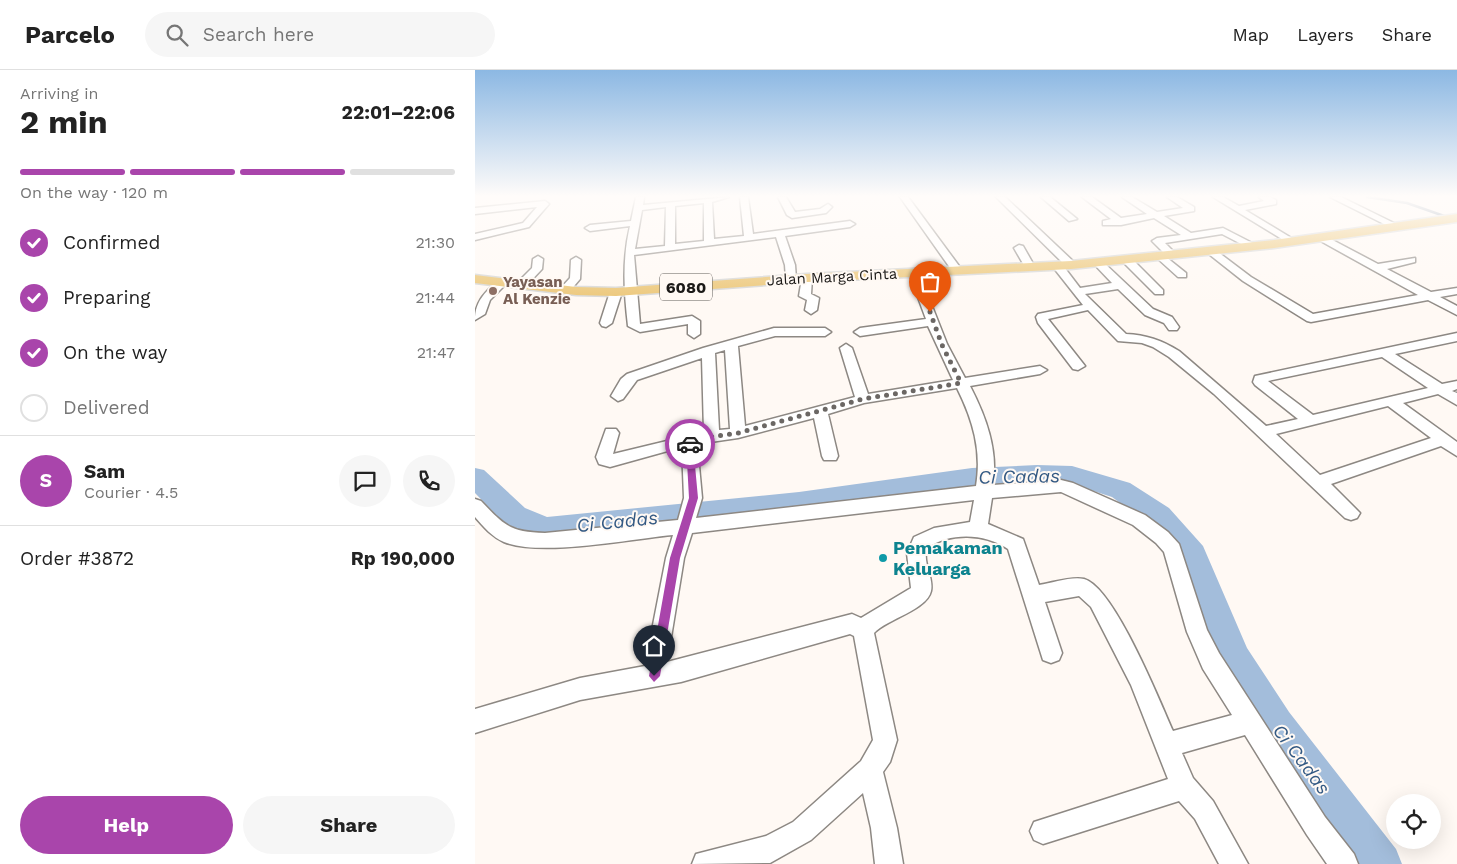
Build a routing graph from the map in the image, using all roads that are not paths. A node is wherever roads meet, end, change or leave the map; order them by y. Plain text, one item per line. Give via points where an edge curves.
1 (489, 234) edge
2 (633, 234) edge
3 (670, 234) edge
4 (709, 234) edge
5 (748, 234) edge
6 (780, 234) joint
7 (932, 234) edge
8 (1039, 234) edge
9 (1181, 234) edge
10 (1199, 234) edge
11 (1229, 234) edge
12 (1280, 234) edge
13 (1343, 234) edge
14 (1184, 236) junction
15 (475, 237) edge
16 (1320, 237) junction
17 (749, 238) junction
18 (1293, 242) junction
19 (709, 243) junction
20 (1253, 246) junction
21 (670, 248) junction
22 (1019, 248) dead end
23 (1210, 251) junction
24 (629, 253) junction
25 (1166, 256) junction
26 (538, 259) dead end
27 (576, 260) dead end
28 (1127, 260) junction
29 (1411, 260) dead end
30 (1098, 263) junction
31 (1071, 265) junction
32 (1030, 266) junction
33 (1057, 266) junction
34 (1376, 268) junction
35 (965, 269) junction
36 (906, 273) junction
37 (1182, 275) dead end
38 (807, 278) junction
39 (475, 279) edge
40 (791, 279) junction
41 (501, 283) junction
42 (521, 285) junction
43 (1120, 285) junction
44 (565, 290) junction
45 (1457, 291) edge
46 (623, 292) junction
47 (1077, 292) junction
48 (1159, 292) dead end
49 (1429, 296) junction
50 (926, 298) joint
51 (1092, 306) junction
52 (811, 310) dead end
53 (1457, 311) edge
54 (475, 316) edge
55 (932, 322) junction
56 (606, 323) dead end
57 (1173, 327) dead end
58 (825, 332) dead end
59 (860, 332) dead end
60 (695, 334) dead end
61 (1457, 336) edge
62 (731, 344) junction
63 (846, 348) dead end
64 (708, 351) junction
65 (1383, 352) junction
66 (1078, 366) dead end
67 (1040, 370) dead end
68 (961, 383) junction
69 (1457, 385) edge
70 (1437, 389) junction
71 (618, 396) dead end
72 (863, 399) junction
73 (1457, 400) edge
74 (1392, 402) junction
75 (820, 411) junction
76 (1310, 420) junction
77 (1264, 432) junction
78 (611, 433) dead end
79 (738, 433) junction
80 (712, 437) junction
81 (689, 440) junction
82 (1443, 440) junction
83 (1457, 450) edge
84 (830, 456) dead end
85 (985, 482) junction
86 (1318, 482) junction
87 (475, 506) edge
88 (1351, 513) dead end
89 (687, 517) junction
90 (978, 528) junction
91 (1033, 595) junction
92 (863, 630) junction
93 (1051, 653) dead end
94 (654, 676) junction
95 (475, 721) edge
96 (1249, 722) junction
97 (1168, 745) junction
98 (870, 770) junction
99 (1184, 787) junction
100 (1043, 830) dead end
101 (717, 863) edge
102 (889, 864) edge
103 (1234, 864) edge
104 (1344, 864) edge

1 - 15 street
2 - 24 street
3 - 21 street
4 - 19 street
5 - 17 street
6 - 17 street
6 - 40 street
7 - 35 street
8 - 31 street
9 - 14 street
10 - 14 street
11 - 20 street
12 - 18 street
13 - 16 main road, Jalan Marga Cinta / 6080
14 - 25 street via 1157,241
16 - 18 main road, Jalan Marga Cinta / 6080
16 - 34 street
17 - 19 street
18 - 20 main road, Jalan Marga Cinta / 6080
19 - 21 street
20 - 23 main road, Jalan Marga Cinta / 6080
21 - 24 street
22 - 32 street
23 - 25 main road, Jalan Marga Cinta / 6080
23 - 49 street via 1247,279 1311,318
24 - 46 street
25 - 28 main road, Jalan Marga Cinta / 6080
25 - 37 street
26 - 42 street via 537,269
27 - 44 street via 575,279
28 - 30 main road, Jalan Marga Cinta / 6080
28 - 48 street
29 - 34 street
30 - 31 main road, Jalan Marga Cinta / 6080
30 - 43 street
31 - 33 main road, Jalan Marga Cinta / 6080
32 - 33 main road, Jalan Marga Cinta / 6080
32 - 35 main road, Jalan Marga Cinta / 6080
33 - 47 street
34 - 49 street
35 - 36 main road, Jalan Marga Cinta / 6080
36 - 38 main road, Jalan Marga Cinta / 6080
36 - 50 street
38 - 40 main road, Jalan Marga Cinta / 6080
38 - 52 street via 805,296 813,299
39 - 41 main road, Jalan Marga Cinta / 6080
40 - 46 main road, Jalan Marga Cinta / 6080
41 - 42 main road, Jalan Marga Cinta / 6080
41 - 54 street via 485,299 481,311
42 - 44 main road, Jalan Marga Cinta / 6080
43 - 47 street
43 - 57 street via 1149,312 1168,320
44 - 46 main road, Jalan Marga Cinta / 6080
45 - 49 street
46 - 56 street
46 - 60 street via 635,327 692,320
47 - 51 street
49 - 53 street
50 - 55 street
51 - 66 street via 1042,316
51 - 77 street via 1123,338 1143,339 1174,354
55 - 59 street
55 - 68 street
58 - 62 street via 781,331
61 - 65 street
62 - 64 street
62 - 79 street
63 - 72 street
64 - 71 street via 632,377
64 - 80 street
65 - 70 street
65 - 76 street via 1260,379
67 - 68 street
68 - 72 street
68 - 85 street via 981,425
69 - 70 street
70 - 73 street
70 - 74 street
72 - 75 street
74 - 76 street
74 - 82 street
75 - 79 street
75 - 84 street
76 - 77 street
77 - 86 street
78 - 81 street via 603,457 611,461
79 - 80 street
80 - 81 street
81 - 89 street via 693,498
82 - 83 street
82 - 86 street
85 - 89 street via 903,503
85 - 90 street
85 - 96 street via 1061,486 1148,524 1164,538 1172,549 1197,632
86 - 88 street
87 - 89 street via 502,534 521,541 545,541
89 - 94 street via 675,558
90 - 91 street via 1016,544
90 - 92 street via 935,535 921,542 917,548 921,591 908,604 874,620
91 - 93 street
91 - 97 street via 1082,587 1098,601 1139,678
92 - 94 street via 852,624
92 - 98 street via 885,740
94 - 95 street via 580,689
96 - 97 street
96 - 104 street
97 - 99 street
98 - 101 street via 802,831 771,849
98 - 102 street
99 - 100 street
99 - 103 street via 1204,810

